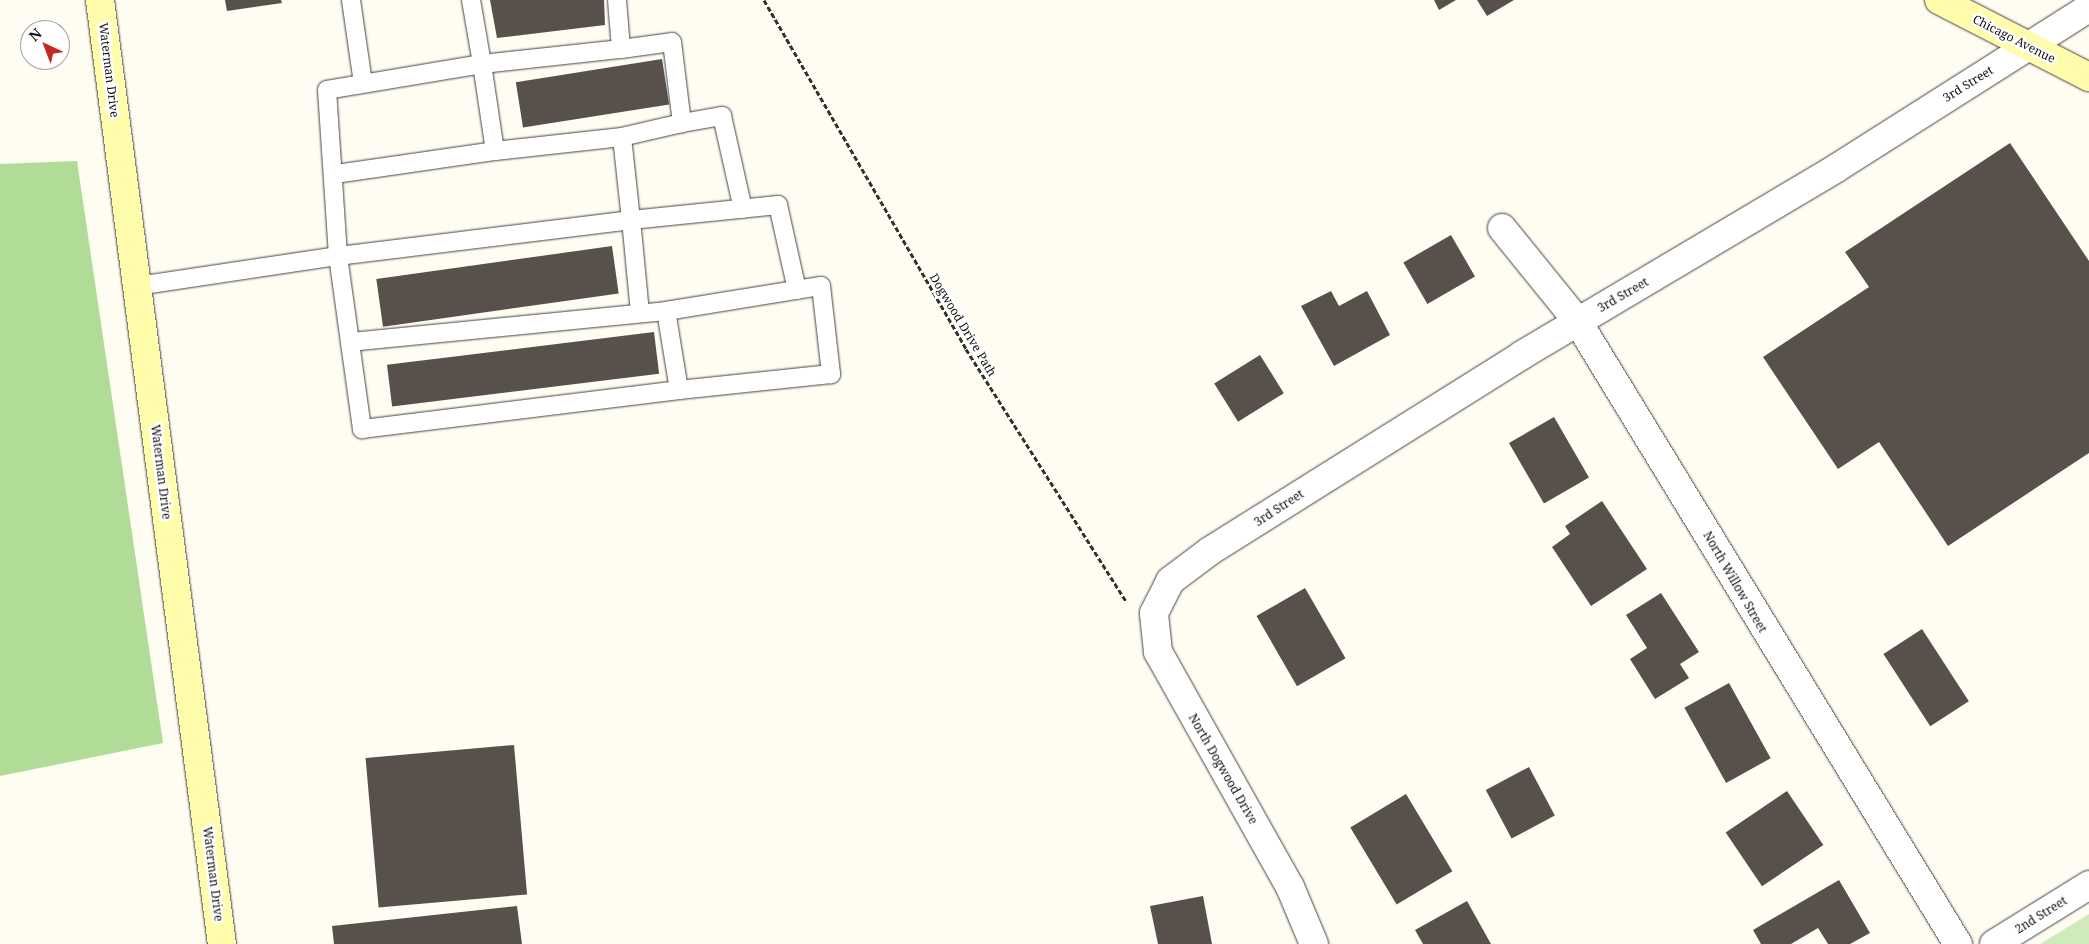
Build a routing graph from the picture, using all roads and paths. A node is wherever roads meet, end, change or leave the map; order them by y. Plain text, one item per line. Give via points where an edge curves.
1 (100, 0) edge
2 (351, 0) edge
3 (471, 0) edge
4 (617, 0) edge
5 (764, 0) edge
6 (1939, 0) edge
7 (2089, 8) edge
8 (2028, 46) junction
9 (622, 48) junction
10 (482, 64) junction
11 (2089, 77) edge
12 (362, 83) junction
13 (682, 123) junction
14 (622, 137) junction
15 (495, 152) junction
16 (334, 174) junction
17 (743, 208) junction
18 (631, 220) junction
19 (1502, 228) dead end
20 (338, 256) junction
21 (137, 286) junction
22 (797, 290) junction
23 (666, 311) junction
24 (640, 313) junction
25 (1578, 322) junction
26 (350, 342) junction
27 (679, 390) junction
28 (1164, 590) joint
29 (1131, 610) dead end
30 (2089, 885) edge
31 (222, 944) edge
32 (1314, 944) edge
33 (1958, 944) edge
34 (1994, 944) edge

1 - 21 street, Waterman Drive
2 - 12 lane
3 - 10 lane
4 - 9 lane
5 - 29 path, Dogwood Drive Path via 966,349
6 - 8 street, Chicago Avenue
7 - 8 street, 3rd Street
8 - 11 street, Chicago Avenue
8 - 25 street, 3rd Street via 1835,169
9 - 10 lane
9 - 13 lane via 672,42
10 - 12 lane
10 - 15 lane
12 - 16 lane via 328,90
13 - 14 lane
13 - 17 lane via 722,116
14 - 15 lane
14 - 18 lane
15 - 16 lane
16 - 20 lane
17 - 18 lane
17 - 22 lane via 778,205
18 - 20 lane
18 - 24 lane
19 - 25 street, North Willow Street
20 - 21 lane
20 - 26 lane
21 - 31 street, Waterman Drive
22 - 23 lane
22 - 27 lane via 821,286 831,374
23 - 24 lane
23 - 27 lane
24 - 26 lane
25 - 28 street, 3rd Street via 1210,551 1177,575
25 - 33 street, North Willow Street
26 - 27 lane via 362,429
28 - 32 street, North Dogwood Drive via 1154,613 1158,652 1290,887
30 - 34 street, 2nd Street

